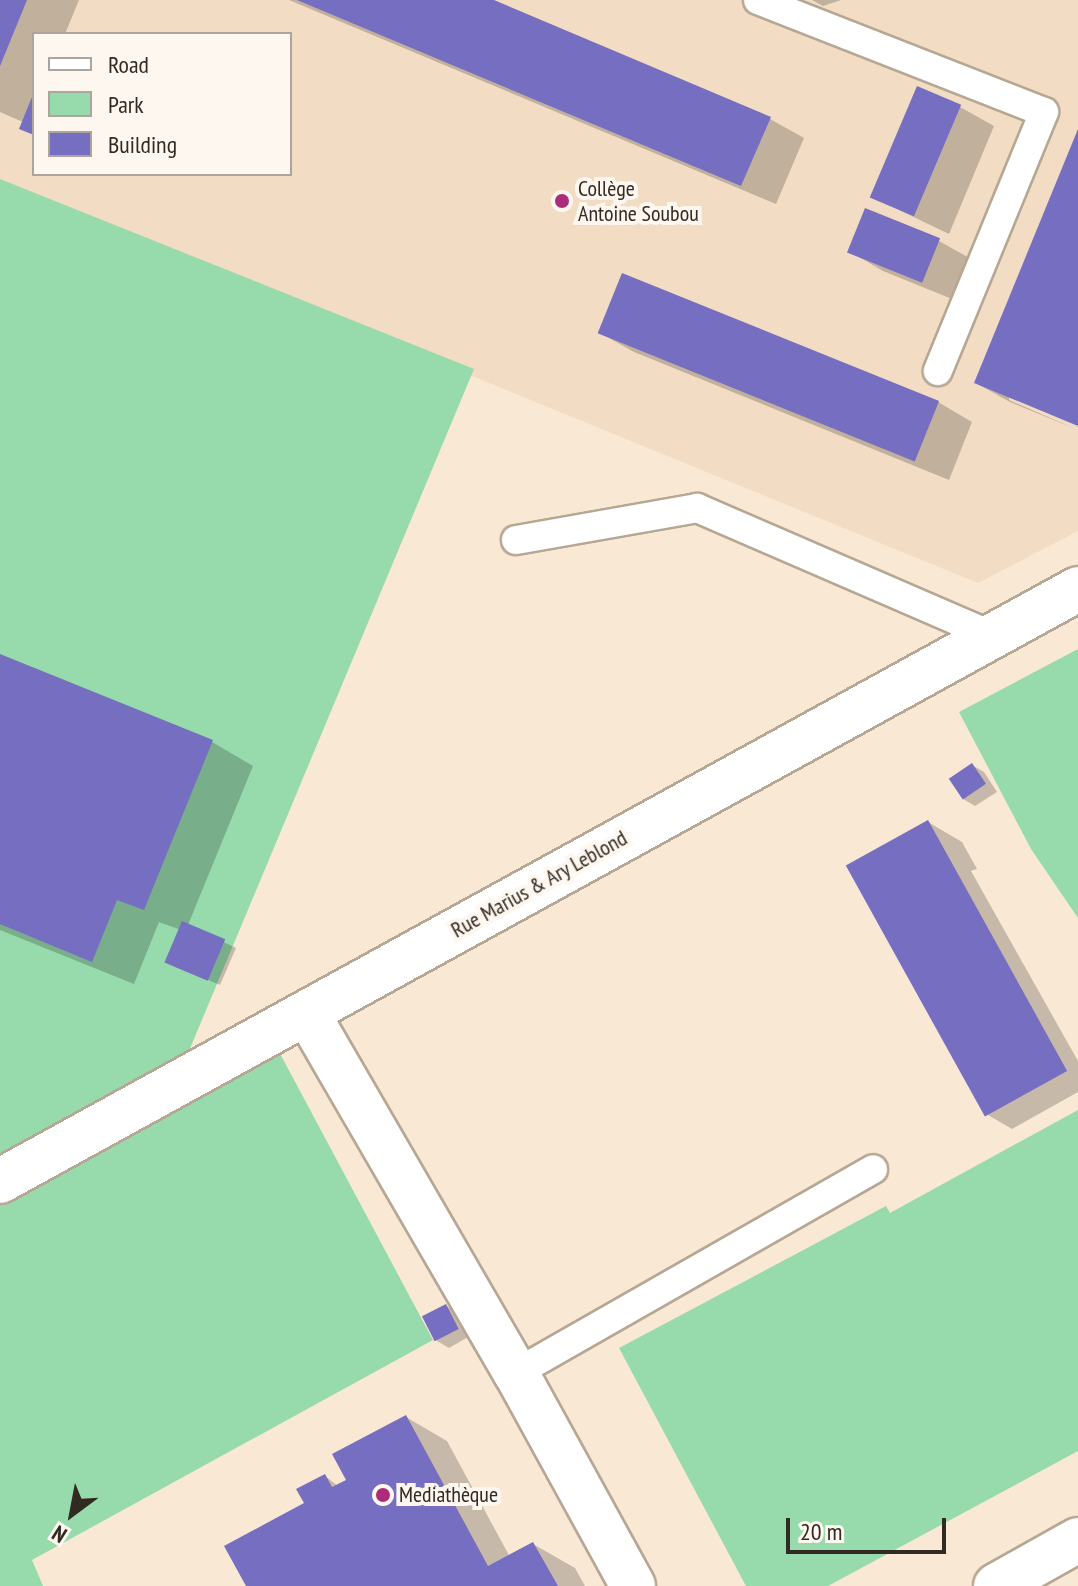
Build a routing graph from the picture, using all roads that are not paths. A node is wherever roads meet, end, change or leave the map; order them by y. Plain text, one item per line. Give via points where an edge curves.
1 (758, 0) edge
2 (938, 371) dead end
3 (516, 540) dead end
4 (1078, 589) edge
5 (993, 636) junction
6 (307, 1013) junction
7 (873, 1169) dead end
8 (0, 1181) edge
9 (516, 1373) junction
10 (1078, 1540) edge
11 (633, 1586) edge
12 (996, 1586) edge

1 - 2 lane via 1044,112
3 - 5 lane via 697,508
4 - 5 street, Rue Marius & Ary Leblond
5 - 6 street, Rue Marius & Ary Leblond
6 - 8 street, Rue Marius & Ary Leblond
6 - 9 street
7 - 9 lane
9 - 11 street
10 - 12 street

